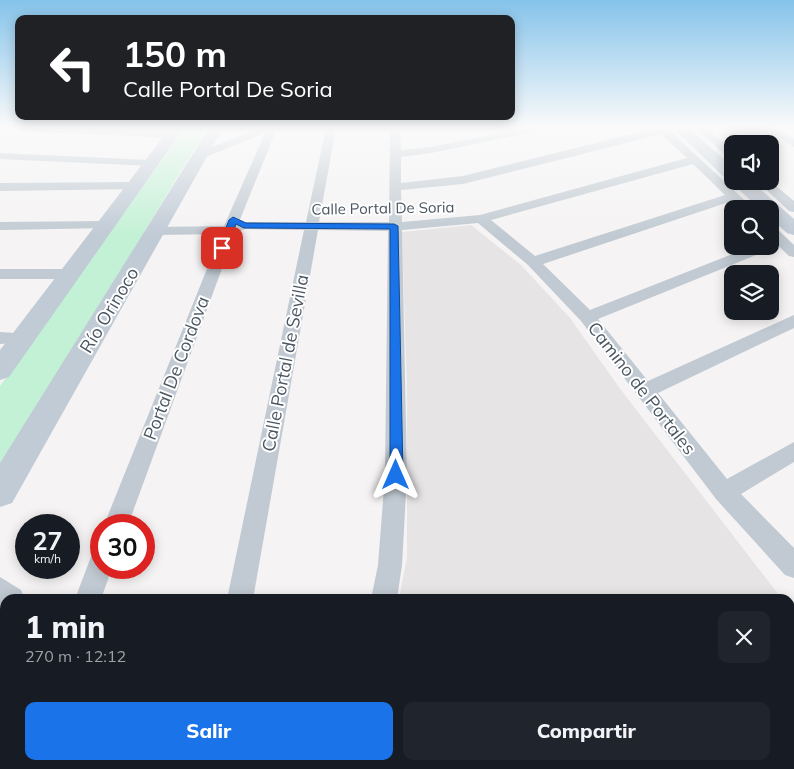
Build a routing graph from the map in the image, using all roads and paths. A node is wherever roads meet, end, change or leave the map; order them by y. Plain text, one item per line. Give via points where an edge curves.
1 (150, 164) edge
2 (195, 164) edge
3 (259, 164) edge
4 (324, 164) edge
5 (394, 164) edge
6 (526, 164) edge
7 (680, 164) edge
8 (700, 164) edge
9 (724, 180) edge
10 (134, 186) junction
11 (0, 187) edge
12 (394, 187) junction
13 (734, 190) edge
14 (738, 190) edge
15 (773, 190) edge
16 (794, 208) edge
17 (481, 219) junction
18 (160, 225) junction
19 (236, 225) junction
20 (0, 226) edge
21 (105, 226) junction
22 (312, 226) junction
23 (394, 226) junction
24 (782, 238) edge
25 (794, 253) edge
26 (744, 255) edge
27 (533, 262) junction
28 (0, 274) edge
29 (70, 274) junction
30 (587, 318) junction
31 (794, 321) edge
32 (0, 338) edge
33 (24, 338) junction
34 (0, 370) edge
35 (644, 391) junction
36 (794, 451) edge
37 (0, 492) edge
38 (724, 492) junction
39 (120, 514) edge
40 (794, 566) edge
41 (95, 579) edge
42 (90, 594) edge
43 (241, 594) edge
44 (385, 594) edge

1 - 10 street
2 - 18 street, Río Orinoco
3 - 19 street, Portal De Cordova
4 - 22 street, Calle Portal de Sevilla
5 - 12 street
6 - 12 street via 463,180
7 - 17 street, Calle Portal De Soria
8 - 9 street
10 - 11 street
10 - 21 street
12 - 23 street
13 - 27 street
14 - 24 street
15 - 16 street
17 - 23 street, Calle Portal De Soria
17 - 27 street, Camino de Portales
18 - 19 street, Calle Portal De Soria
18 - 37 street, Río Orinoco
19 - 22 street, Calle Portal De Soria
19 - 39 street, Portal De Cordova
20 - 21 street
21 - 29 street
22 - 23 street, Calle Portal De Soria
22 - 43 street, Calle Portal de Sevilla
23 - 44 street via 396,475
24 - 25 street
26 - 30 street
27 - 30 street, Camino de Portales
28 - 29 street
29 - 33 street
30 - 35 street, Camino de Portales
31 - 35 street
32 - 33 street
33 - 34 street
35 - 38 street, Camino de Portales
36 - 38 street
38 - 40 street, Camino de Portales
41 - 42 street

